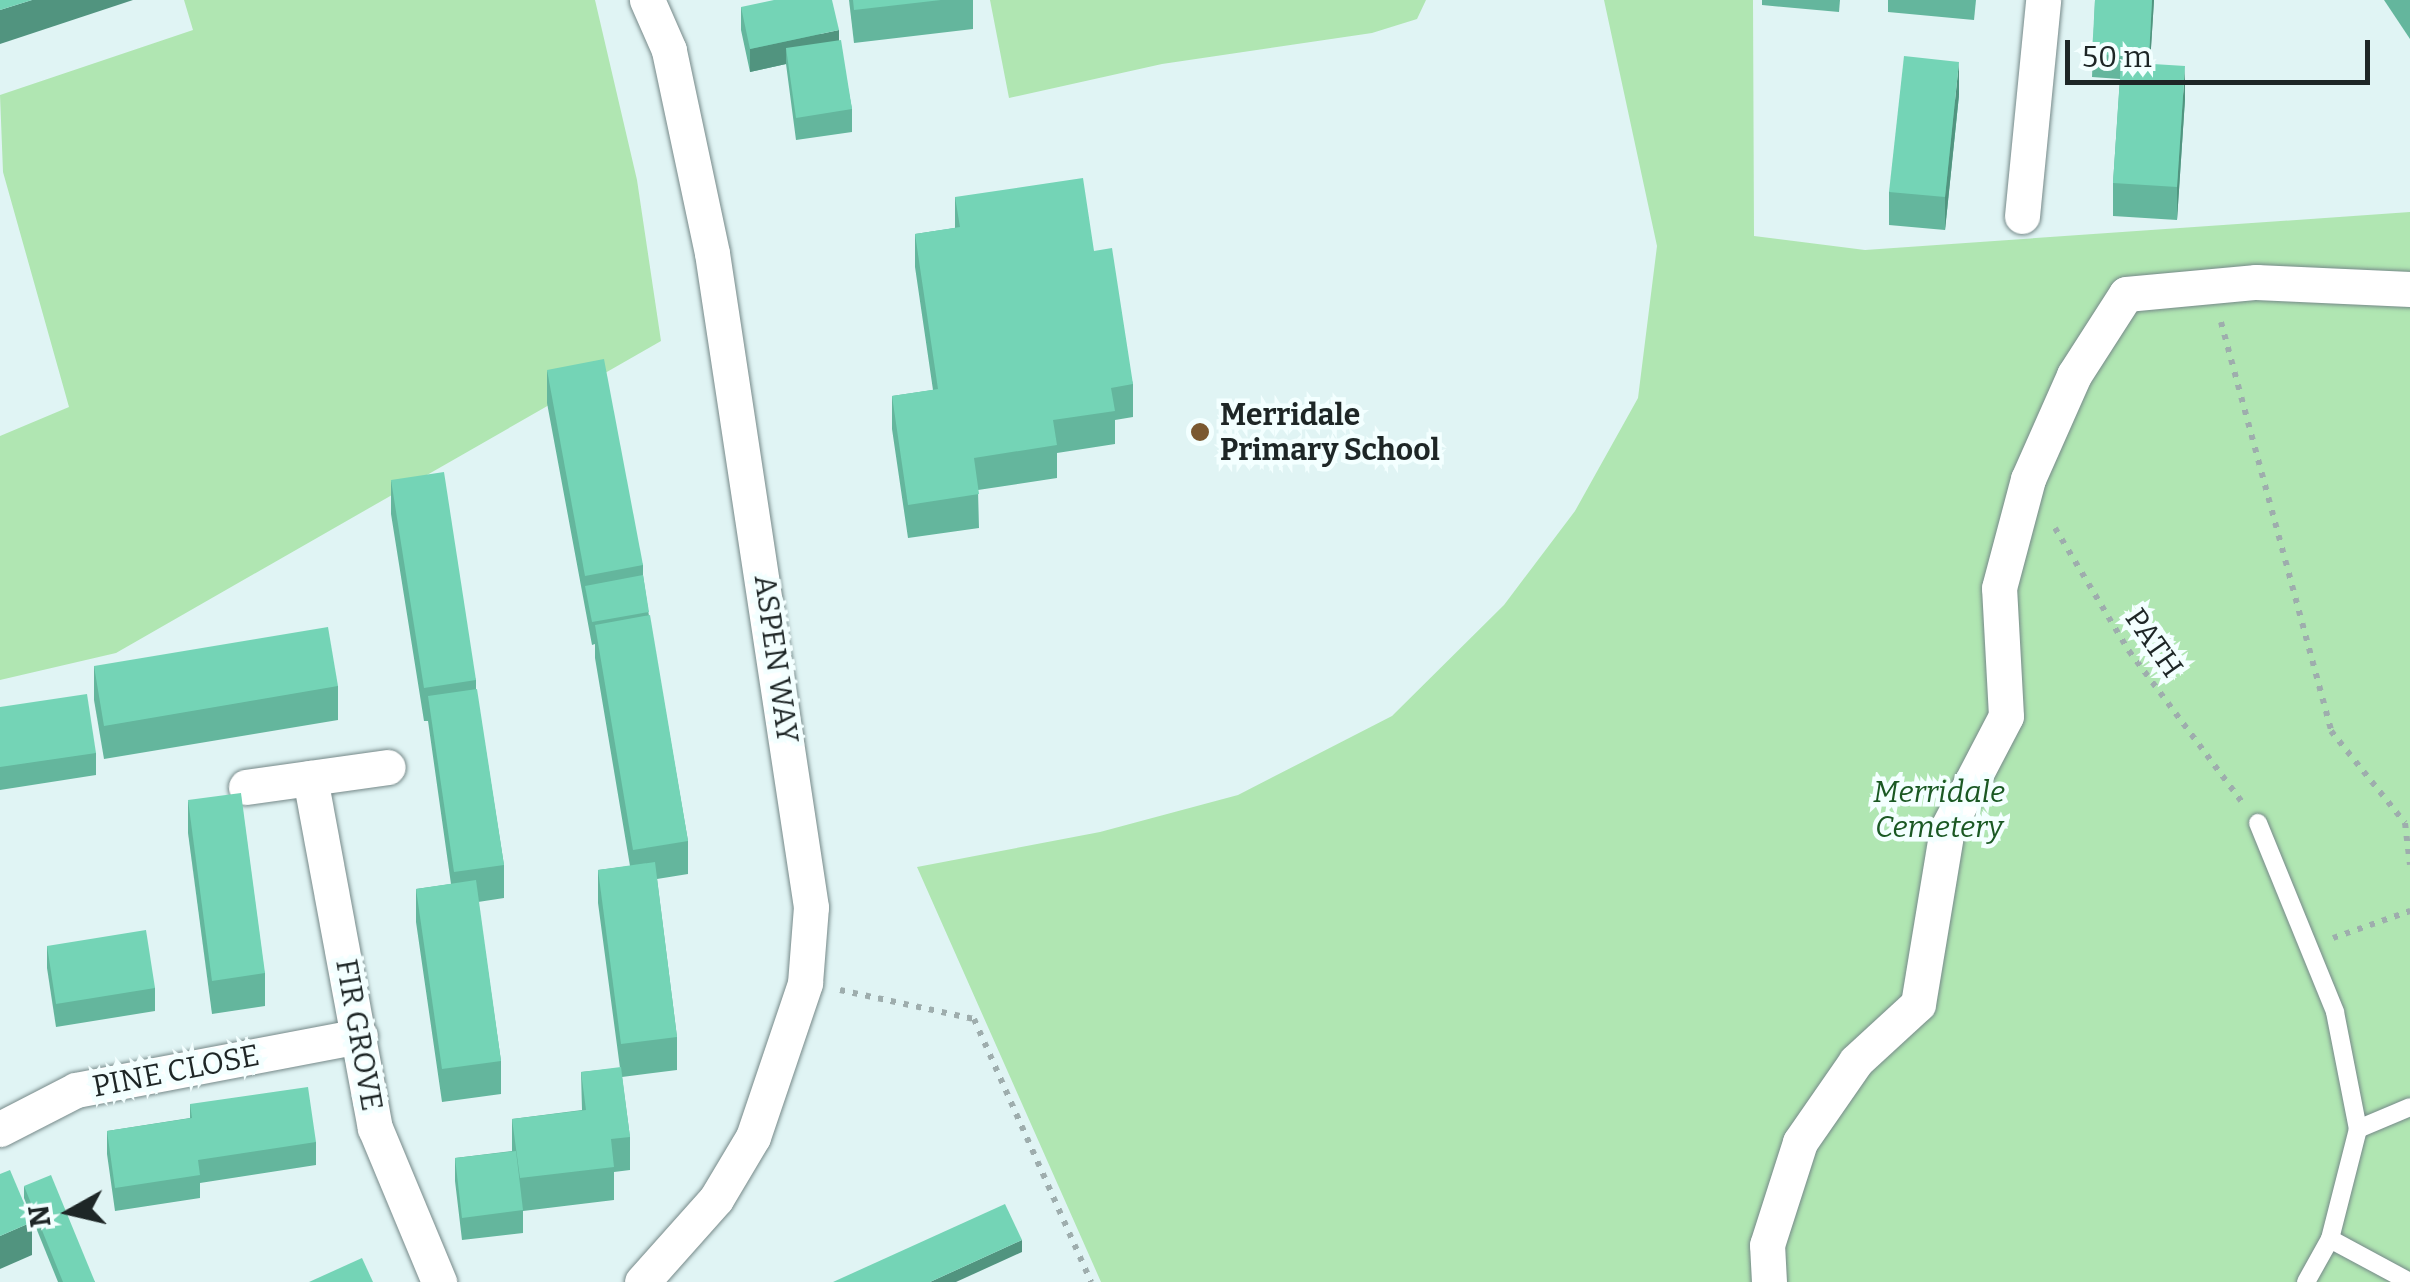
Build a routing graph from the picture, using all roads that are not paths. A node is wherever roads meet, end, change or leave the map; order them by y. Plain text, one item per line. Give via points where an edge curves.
1 (647, 0) edge
2 (666, 0) edge
3 (2043, 0) edge
4 (669, 50) junction
5 (2022, 216) dead end
6 (2410, 288) edge
7 (388, 767) dead end
8 (310, 778) junction
9 (246, 788) dead end
10 (2258, 823) road end
11 (360, 1036) junction
12 (2410, 1107) edge
13 (0, 1129) edge
14 (2358, 1129) junction
15 (2330, 1239) junction
16 (439, 1282) edge
17 (642, 1282) edge
18 (1769, 1282) edge
19 (2306, 1282) edge
20 (2410, 1282) edge

1 - 4 street, ASPEN WAY
2 - 4 street
3 - 5 street
4 - 17 street, ASPEN WAY via 712,254 811,907 804,983 753,1137 716,1198
6 - 18 street via 2212,286 2126,294 2074,375 2028,479 1999,588 2006,716 1946,828 1918,1004 1856,1061 1800,1142 1767,1245
7 - 8 street
8 - 9 street
8 - 11 street, FIR GROVE
10 - 14 lane via 2335,1012
11 - 13 street, PINE CLOSE via 76,1090
11 - 16 street, FIR GROVE via 385,1162
12 - 14 lane
14 - 15 lane
15 - 19 lane
15 - 20 lane

